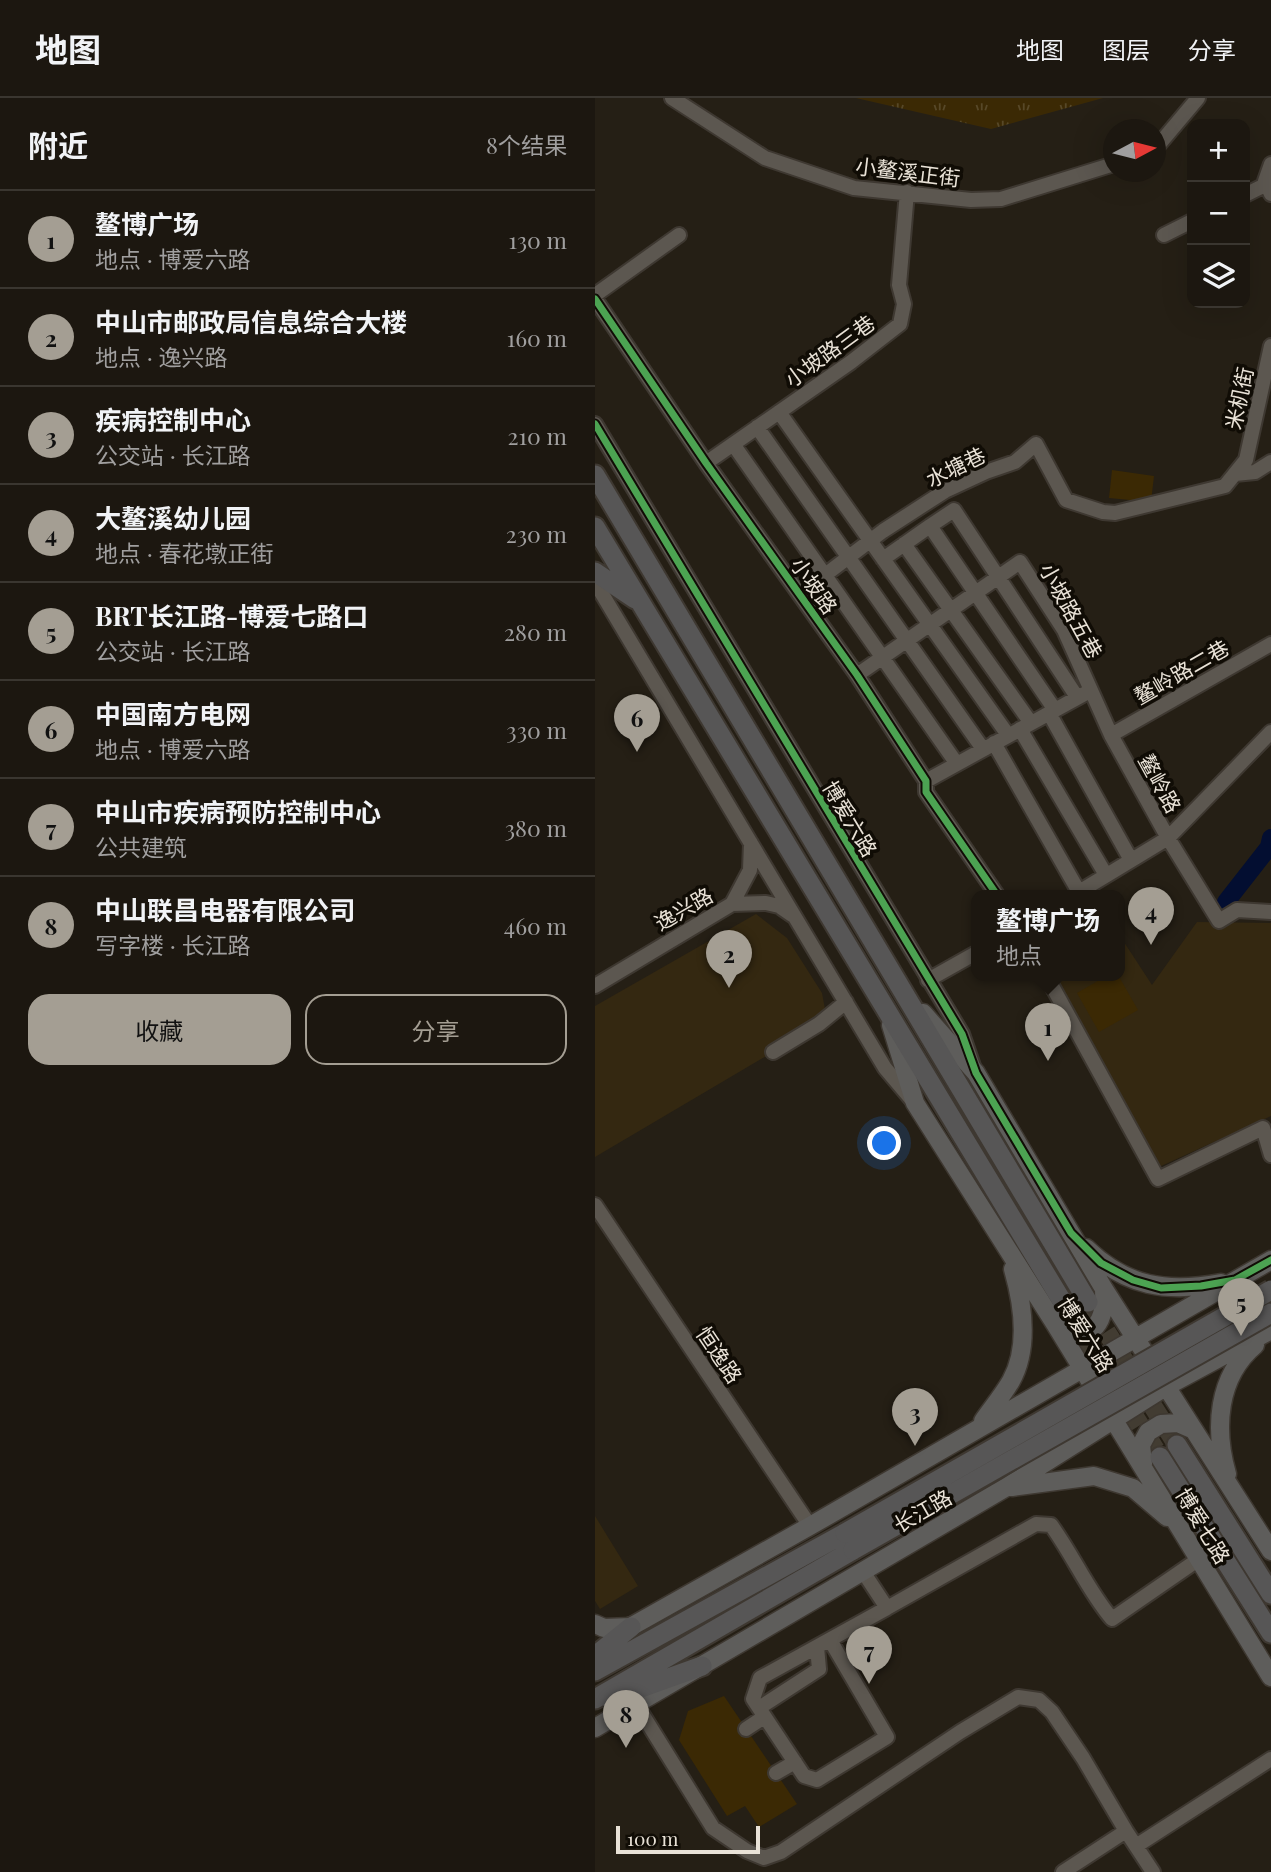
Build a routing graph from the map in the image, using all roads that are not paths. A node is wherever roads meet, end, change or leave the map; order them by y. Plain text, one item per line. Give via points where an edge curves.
1 (672, 98) edge
2 (1198, 98) edge
3 (1166, 136) edge
4 (1271, 164) edge
5 (1103, 167) edge
6 (1269, 189) edge
7 (907, 192) junction
8 (1250, 194) edge
9 (1187, 224) edge
10 (1164, 235) dead end
11 (679, 236) dead end
12 (595, 297) edge
13 (1271, 346) edge
14 (779, 412) junction
15 (595, 424) edge
16 (757, 427) junction
17 (733, 444) junction
18 (1271, 462) edge
19 (706, 463) junction
20 (1235, 474) junction
21 (595, 475) edge
22 (930, 526) junction
23 (595, 527) edge
24 (871, 541) junction
25 (904, 544) junction
26 (849, 558) junction
27 (883, 559) junction
28 (595, 572) edge
29 (825, 576) junction
30 (998, 577) junction
31 (595, 582) edge
32 (975, 593) junction
33 (800, 594) junction
34 (641, 603) junction
35 (951, 610) junction
36 (930, 624) junction
37 (907, 640) junction
38 (1271, 644) edge
39 (882, 658) junction
40 (857, 675) junction
41 (1084, 694) junction
42 (1052, 711) junction
43 (1020, 729) junction
44 (1271, 732) edge
45 (1111, 735) junction
46 (989, 746) junction
47 (957, 764) junction
48 (926, 781) junction
49 (1168, 838) junction
50 (751, 841) junction
51 (1131, 860) junction
52 (1106, 876) junction
53 (994, 890) edge
54 (1075, 890) edge
55 (1082, 890) edge
56 (732, 904) junction
57 (1271, 912) edge
58 (798, 920) junction
59 (971, 956) edge
60 (928, 980) junction
61 (1049, 981) edge
62 (595, 986) edge
63 (902, 990) junction
64 (846, 1002) junction
65 (886, 1008) junction
66 (773, 1052) dead end
67 (976, 1073) junction
68 (915, 1103) junction
69 (1271, 1155) edge
70 (595, 1205) edge
71 (1071, 1233) junction
72 (1007, 1249) junction
73 (1271, 1260) edge
74 (1235, 1280) junction
75 (1104, 1289) junction
76 (1271, 1290) edge
77 (1088, 1302) tunnel mouth
78 (1271, 1313) edge
79 (1061, 1317) junction
80 (1271, 1331) edge
81 (1135, 1337) junction
82 (1152, 1363) joint
83 (1082, 1368) junction
84 (1167, 1386) junction
85 (1099, 1396) joint
86 (1012, 1408) junction
87 (1113, 1420) junction
88 (978, 1427) junction
89 (1195, 1430) junction
90 (1177, 1446) tunnel mouth
91 (1160, 1457) tunnel mouth
92 (1040, 1466) junction
93 (1143, 1468) junction
94 (1005, 1488) junction
95 (1231, 1491) junction
96 (810, 1526) junction
97 (1179, 1527) junction
98 (849, 1542) junction
99 (1271, 1551) edge
100 (1199, 1559) junction
101 (862, 1570) junction
102 (1271, 1594) edge
103 (887, 1608) junction
104 (595, 1624) edge
105 (631, 1627) junction
106 (1271, 1633) edge
107 (823, 1644) junction
108 (595, 1647) edge
109 (595, 1656) edge
110 (702, 1666) junction
111 (595, 1671) edge
112 (1271, 1677) edge
113 (595, 1701) edge
114 (636, 1704) junction
115 (762, 1712) junction
116 (595, 1728) edge
117 (746, 1729) dead end
118 (1271, 1759) edge
119 (795, 1762) junction
120 (776, 1773) dead end
121 (1126, 1831) junction
122 (1136, 1846) junction
123 (1063, 1872) edge
124 (1153, 1872) edge

1 - 7 street, 小鳌溪正街 via 765,158 854,188
2 - 3 street
4 - 6 street via 1265,181
5 - 7 street, 小鳌溪正街 via 1001,199
6 - 8 street
7 - 14 street, 小坡路三巷 via 900,324
9 - 10 street
11 - 12 street
12 - 19 street, 小坡路
13 - 20 street, 米机街 via 1247,460
14 - 16 street, 小坡路三巷
14 - 24 street
15 - 60 street, 博爱六路
16 - 17 street, 小坡路三巷
16 - 26 street
17 - 19 street, 小坡路三巷
17 - 29 street
18 - 20 street via 1255,472
19 - 33 street, 小坡路
20 - 24 street, 水塘巷 via 1225,486 1103,512 1066,500 1036,444 1015,462 946,491
21 - 63 highway, 博爱六路
22 - 25 street
22 - 30 street via 954,510
22 - 32 street
23 - 34 highway, 博爱六路
24 - 26 street, 水塘巷
24 - 27 street
25 - 27 street
25 - 35 street
26 - 29 street, 水塘巷
26 - 37 street
27 - 36 street
28 - 34 highway
29 - 33 street, 水塘巷
29 - 39 street
30 - 32 street, 小坡路五巷
30 - 41 street
30 - 41 street, 小坡路五巷 via 1020,562 1064,630
31 - 50 street, 博爱六路
32 - 35 street, 小坡路五巷
32 - 42 street
33 - 40 street, 小坡路
34 - 65 highway, 博爱六路
35 - 36 street, 小坡路五巷
35 - 43 street
36 - 37 street, 小坡路五巷
36 - 43 street
37 - 39 street, 小坡路五巷
37 - 46 street
38 - 45 street, 鳌岭路二巷
39 - 40 street, 小坡路五巷
39 - 47 street
40 - 48 street, 小坡路
41 - 42 street
41 - 45 street, 鳌岭路
42 - 43 street
42 - 51 street
43 - 46 street
43 - 52 street
44 - 49 street, 鳌岭路
45 - 49 street, 鳌岭路
46 - 47 street
46 - 54 street
47 - 48 street
48 - 53 street, 小坡路 via 926,792
49 - 51 street
49 - 57 street via 1219,920 1237,910
50 - 56 street via 750,870
50 - 58 street, 博爱六路
51 - 52 street
52 - 55 street
56 - 58 street, 逸兴路 via 779,906
56 - 62 street, 逸兴路
58 - 64 street, 博爱六路
59 - 60 street
60 - 67 street, 博爱六路 via 962,1034
61 - 69 street via 1158,1179 1263,1128
63 - 67 main road
63 - 77 highway, 博爱六路
64 - 66 street
64 - 68 street, 博爱六路 via 885,1068
65 - 68 main road
65 - 79 highway, 博爱六路
67 - 71 main road, 博爱六路
68 - 72 main road, 博爱六路
70 - 96 street, 恒逸路
71 - 74 main road via 1101,1263 1133,1280 1161,1288
71 - 75 main road, 博爱六路
72 - 79 main road, 博爱六路
72 - 88 main road via 1022,1300 1022,1347 1012,1380
73 - 74 main road, 长江路
74 - 81 main road, 长江路
75 - 79 main road via 1102,1320 1090,1330 1075,1333
75 - 81 main road, 博爱六路
76 - 98 highway, 长江路, bridge
78 - 98 highway, 长江路, bridge
79 - 83 main road, 博爱六路
80 - 84 main road, 长江路
80 - 95 main road via 1240,1357 1228,1377 1220,1418 1222,1456
81 - 82 main road, 博爱六路
81 - 83 main road, 长江路
82 - 84 main road, 博爱七路
83 - 85 main road, 博爱六路
83 - 86 main road, 长江路
84 - 87 main road, 长江路
84 - 89 main road, 博爱七路
85 - 87 main road, 博爱七路
86 - 88 main road, 长江路
86 - 92 main road via 1059,1403 1070,1411 1074,1434
87 - 92 main road, 长江路
87 - 93 main road, 博爱七路
88 - 96 main road, 长江路
89 - 93 main road via 1178,1423 1161,1424 1148,1432 1142,1445
89 - 95 main road, 博爱七路
90 - 102 highway, 博爱七路
91 - 106 highway, 博爱七路
92 - 94 main road, 长江路
93 - 97 main road, 博爱七路
94 - 97 main road via 1094,1476 1133,1488
94 - 101 main road, 长江路
95 - 99 main road, 博爱七路
96 - 105 main road, 长江路
97 - 100 main road, 博爱七路
98 - 111 highway, 长江路
98 - 113 highway, 长江路
100 - 103 street via 1112,1619 1051,1525 1036,1524
100 - 112 main road, 博爱七路
101 - 103 street
101 - 110 main road, 长江路
103 - 107 street
104 - 105 main road
105 - 108 main road, 长江路
105 - 109 highway
107 - 115 street via 819,1669
107 - 115 street via 760,1678 753,1699
107 - 119 street via 887,1737 817,1780 804,1776
110 - 113 highway
110 - 114 main road, 长江路
114 - 116 main road, 长江路
114 - 121 street via 713,1828 765,1858 1018,1698 1039,1700 1052,1712
115 - 117 street
115 - 119 street
118 - 122 street
119 - 120 street
121 - 122 street
121 - 123 street
122 - 124 street

